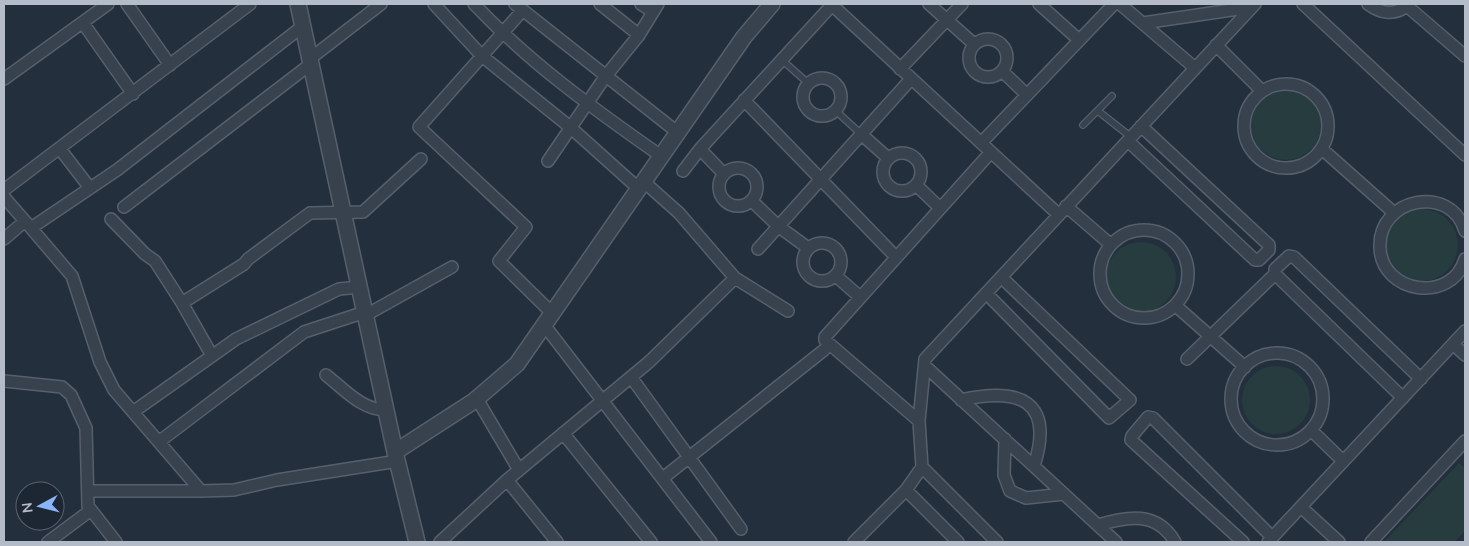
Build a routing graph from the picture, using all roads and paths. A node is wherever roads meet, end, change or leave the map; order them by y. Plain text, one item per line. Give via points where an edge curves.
1 (108, 4) edge
2 (128, 4) edge
3 (250, 4) edge
4 (298, 4) edge
5 (381, 4) edge
6 (434, 4) edge
7 (474, 4) edge
8 (600, 4) edge
9 (641, 4) edge
10 (772, 4) edge
11 (832, 4) edge
12 (929, 4) edge
13 (962, 4) edge
14 (1039, 4) edge
15 (1114, 4) edge
16 (1120, 4) edge
17 (1303, 4) edge
18 (1368, 4) edge
19 (1253, 5) edge
20 (1408, 5) edge
21 (518, 7) edge
22 (655, 8) edge
23 (947, 20) junction
24 (82, 23) junction
25 (1143, 23) junction
26 (303, 26) junction
27 (502, 33) junction
28 (639, 35) junction
29 (1079, 40) junction
30 (974, 44) junction
31 (1216, 45) junction
32 (482, 56) junction
33 (1465, 56) edge
34 (781, 59) junction
35 (311, 61) junction
36 (170, 65) junction
37 (1195, 68) junction
38 (900, 69) junction
39 (1002, 71) junction
40 (605, 77) junction
41 (4, 79) edge
42 (911, 79) junction
43 (808, 83) junction
44 (1262, 91) junction
45 (133, 94) junction
46 (1027, 95) junction
47 (1112, 96) dead end
48 (744, 100) junction
49 (586, 104) junction
50 (836, 111) junction
51 (1098, 111) junction
52 (1084, 125) dead end
53 (1141, 126) junction
54 (570, 128) junction
55 (677, 132) junction
56 (861, 134) junction
57 (1129, 139) junction
58 (981, 143) junction
59 (60, 149) junction
60 (700, 149) junction
61 (1322, 149) junction
62 (991, 152) junction
63 (1465, 155) edge
64 (661, 156) junction
65 (888, 158) junction
66 (421, 159) dead end
67 (548, 161) dead end
68 (684, 172) dead end
69 (724, 174) junction
70 (821, 179) junction
71 (641, 184) junction
72 (916, 185) junction
73 (90, 188) junction
74 (4, 190) edge
75 (4, 197) edge
76 (752, 201) junction
77 (124, 207) dead end
78 (940, 208) junction
79 (1062, 210) junction
80 (1393, 212) junction
81 (344, 214) junction
82 (111, 219) dead end
83 (28, 225) junction
84 (778, 226) junction
85 (1465, 231) edge
86 (4, 239) edge
87 (1110, 244) junction
88 (808, 248) junction
89 (758, 249) dead end
90 (896, 257) junction
91 (1465, 259) edge
92 (452, 267) dead end
93 (1275, 274) junction
94 (836, 276) junction
95 (1002, 277) junction
96 (1461, 277) edge
97 (735, 278) junction
98 (360, 287) junction
99 (986, 293) junction
100 (860, 297) junction
101 (182, 303) junction
102 (1176, 306) junction
103 (788, 310) dead end
104 (366, 313) junction
105 (549, 319) junction
106 (1465, 331) edge
107 (1210, 337) junction
108 (1453, 344) junction
109 (824, 350) dead end
110 (211, 354) junction
111 (1465, 355) edge
112 (1187, 359) dead end
113 (925, 366) junction
114 (1244, 367) junction
115 (326, 375) dead end
116 (631, 378) junction
117 (1421, 379) junction
118 (4, 381) edge
119 (1403, 398) junction
120 (477, 399) junction
121 (604, 399) junction
122 (962, 400) junction
123 (386, 410) junction
124 (132, 412) junction
125 (919, 421) junction
126 (1311, 430) junction
127 (563, 433) junction
128 (1005, 439) junction
129 (160, 441) junction
130 (1465, 441) edge
131 (1461, 454) edge
132 (396, 457) junction
133 (688, 458) junction
134 (1343, 461) junction
135 (1034, 466) junction
136 (922, 467) junction
137 (519, 470) junction
138 (662, 478) junction
139 (507, 480) junction
140 (906, 490) junction
141 (88, 491) junction
142 (201, 491) junction
143 (1064, 494) junction
144 (1301, 507) junction
145 (91, 510) junction
146 (1098, 525) junction
147 (741, 529) dead end
148 (1111, 540) edge
149 (1270, 540) edge
150 (48, 542) edge
151 (116, 542) edge
152 (417, 542) edge
153 (440, 542) edge
154 (558, 542) edge
155 (651, 542) edge
156 (711, 542) edge
157 (854, 542) edge
158 (958, 542) edge
159 (997, 542) edge
160 (1175, 542) edge
161 (1243, 542) edge
162 (1339, 542) edge
163 (1371, 542) edge

1 - 24 street
2 - 36 street
3 - 36 street
4 - 26 street
5 - 35 street
6 - 32 street
7 - 27 street
8 - 28 street
9 - 22 street
10 - 55 street via 744,37
11 - 34 street
11 - 38 street
12 - 23 street
13 - 23 street
14 - 29 street
15 - 29 street
16 - 25 street
17 - 63 street
18 - 20 street via 1387,13
19 - 25 street
19 - 31 street
20 - 33 street
21 - 27 street
21 - 40 street
22 - 28 street
23 - 30 street
23 - 38 street
24 - 41 street
24 - 45 street
25 - 37 street
26 - 35 street
26 - 73 street
27 - 32 street
27 - 49 street
28 - 40 street
29 - 46 street
30 - 39 street via 985,38 1002,44 1007,54
30 - 39 street via 969,63 977,74 990,77
31 - 37 street
31 - 44 street
32 - 54 street
32 - 105 street via 419,127 526,227 499,261
34 - 43 lane
34 - 48 street
35 - 77 street
35 - 81 street
36 - 45 street
37 - 53 street
38 - 42 street
39 - 46 street
40 - 49 street
40 - 55 street
42 - 56 street
42 - 58 street
43 - 50 street via 820,77 838,86 841,98
43 - 50 street via 802,94 808,111 825,116
44 - 61 street via 1271,86 1292,84 1307,89 1319,99 1328,118 1327,139
44 - 61 street via 1247,109 1244,120 1247,143 1253,153 1272,166 1283,168 1305,164
45 - 59 street
46 - 58 street
47 - 51 lane
48 - 60 street
48 - 70 street
49 - 54 street
49 - 64 street
50 - 56 lane
51 - 52 lane
51 - 57 lane
53 - 57 street
53 - 57 street via 1269,245 1269,250 1255,260
54 - 67 street
54 - 71 street
55 - 64 street
56 - 65 street
56 - 70 street
57 - 79 street
58 - 62 street
59 - 73 street
59 - 74 street
60 - 68 street
60 - 69 street
61 - 80 street
62 - 78 street
62 - 79 street
64 - 71 street
65 - 72 street via 883,170 891,188 904,191
65 - 72 street via 899,152 916,158 922,168
66 - 81 street via 363,212
69 - 76 street via 740,168 751,174 757,190
69 - 76 street via 718,186 727,204 740,207
70 - 84 street
70 - 90 street
71 - 97 street via 679,213
71 - 105 street
72 - 78 street
73 - 83 street
75 - 83 street
76 - 84 street
78 - 90 street
79 - 87 street
79 - 95 street
80 - 85 street via 1415,201 1439,203 1458,217
80 - 96 street via 1380,235 1380,248 1382,261 1393,277 1410,287 1423,289 1436,288
81 - 98 street
81 - 101 street via 310,214 244,264
82 - 101 street via 155,260
83 - 86 street
83 - 124 street via 72,276 108,381
84 - 88 street
84 - 89 street
87 - 102 street via 1102,257 1099,272 1101,288 1119,312 1133,318 1148,319 1163,315
87 - 102 street via 1139,230 1160,233 1178,246 1184,255 1188,276
88 - 94 street via 803,267 811,278 824,282
88 - 94 street via 819,243 836,248 842,259
90 - 100 street
91 - 96 street
92 - 104 street
93 - 107 street
93 - 117 street via 1275,269 1289,256 1294,257
93 - 119 street
94 - 100 street
95 - 99 street
95 - 99 street via 1130,400 1109,418
97 - 103 street
97 - 116 street
98 - 104 street
98 - 110 street via 339,289
99 - 113 street via 925,359
100 - 125 street via 828,332 825,340
101 - 110 street
102 - 107 street
104 - 123 street
104 - 129 street via 304,332
105 - 120 street via 516,364
105 - 121 street
106 - 108 street
107 - 112 street
107 - 114 street
108 - 111 street
108 - 117 street
109 - 133 street
110 - 124 street
113 - 122 street
113 - 125 street
114 - 126 street via 1256,358 1276,354 1297,358 1309,366 1322,390 1323,405
114 - 126 street via 1237,376 1231,400 1235,418 1246,433 1261,442 1279,446 1302,438
115 - 123 street via 364,405 373,410
116 - 121 street
116 - 133 street
117 - 119 street
118 - 141 street via 62,387 71,395 86,428
119 - 134 street
120 - 132 street
120 - 137 street
121 - 127 street
121 - 138 street
122 - 128 street
122 - 135 street via 1003,396 1019,398 1029,404 1041,424 1041,444
123 - 132 street
124 - 129 street
125 - 136 street
126 - 134 street
127 - 137 street
127 - 155 street
128 - 135 street
128 - 143 street via 1004,475 1010,491 1026,498
129 - 142 street
130 - 131 street
131 - 163 street
132 - 142 street via 234,490
132 - 152 street
133 - 138 street
133 - 147 street
134 - 144 street
135 - 143 street
136 - 140 street
136 - 159 street
137 - 139 street
138 - 156 street
139 - 153 street
139 - 154 street
140 - 157 street
140 - 158 street
141 - 142 street
141 - 145 street
143 - 146 street
144 - 149 street
144 - 162 street
145 - 150 street
145 - 151 street
146 - 148 street
146 - 160 street via 1124,518 1148,520 1160,524
149 - 161 street via 1153,418 1148,417 1131,440

